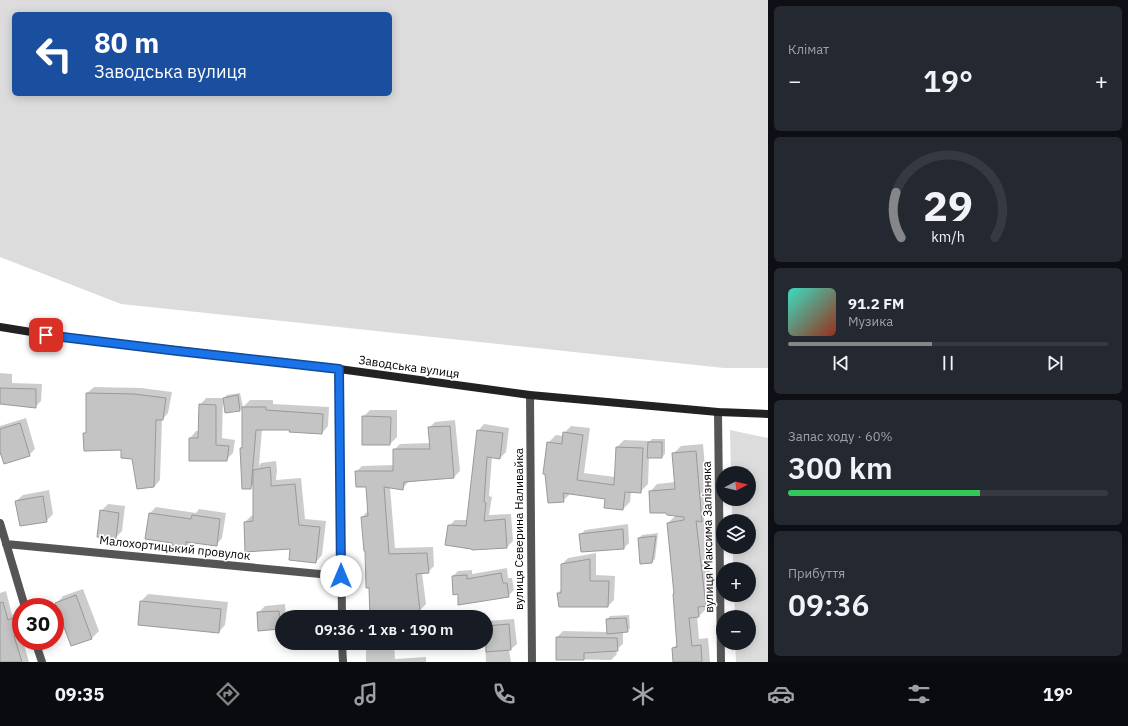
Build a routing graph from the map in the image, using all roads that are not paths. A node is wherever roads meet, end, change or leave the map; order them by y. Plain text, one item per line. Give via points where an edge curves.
1 (0, 327) edge
2 (339, 369) junction
3 (530, 395) junction
4 (718, 412) junction
5 (768, 414) edge
6 (0, 523) edge
7 (6, 544) junction
8 (341, 576) junction
9 (22, 598) edge
10 (342, 610) edge
11 (38, 650) edge
12 (342, 650) edge
13 (42, 662) edge
14 (342, 662) edge
15 (532, 662) edge
16 (721, 662) edge

1 - 2 main road, Заводська вулиця via 62,337
2 - 3 main road, Заводська вулиця
2 - 8 street
3 - 4 main road, Заводська вулиця
3 - 15 street, вулиця Северина Наливайка
4 - 5 main road, Заводська вулиця
4 - 16 street, вулиця Максима Залізняка
6 - 7 street
7 - 8 street, Малохортицький провулок
7 - 9 street
8 - 10 street
11 - 13 street
12 - 14 street

